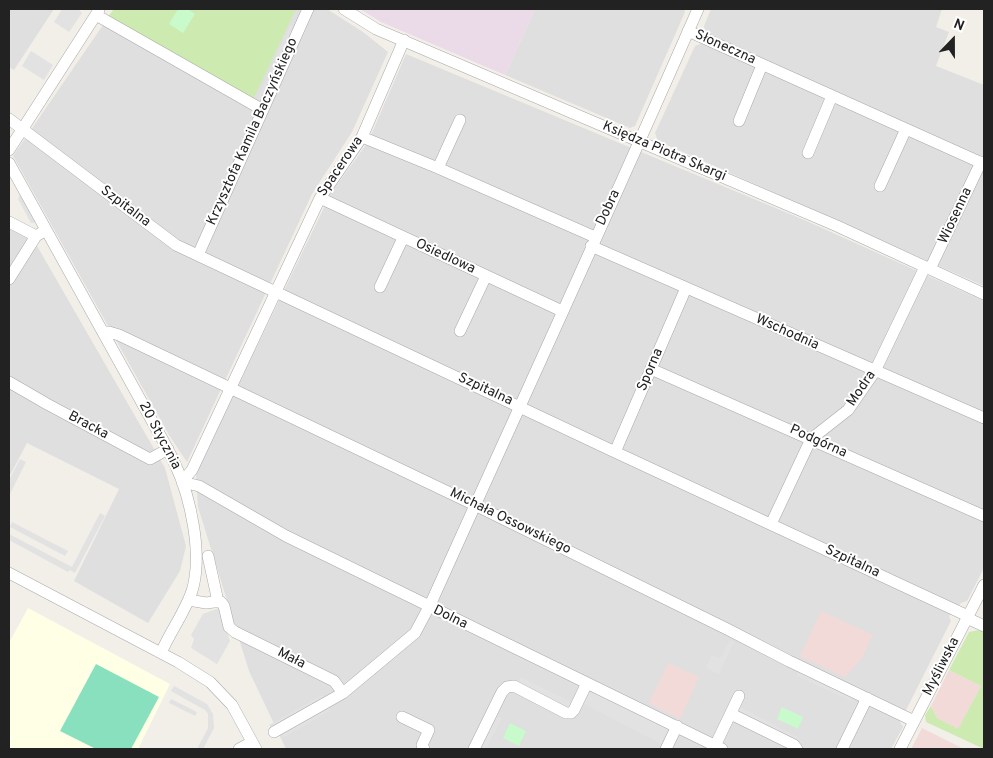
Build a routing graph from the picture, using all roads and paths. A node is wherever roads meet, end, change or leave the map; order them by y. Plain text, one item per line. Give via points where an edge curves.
1 (308, 9) edge
2 (344, 9) edge
3 (698, 9) edge
4 (98, 12) edge
5 (688, 32) junction
6 (404, 40) junction
7 (762, 65) junction
8 (832, 96) junction
9 (263, 110) junction
10 (9, 120) edge
11 (460, 120) dead end
12 (738, 121) dead end
13 (906, 129) junction
14 (22, 130) junction
15 (362, 137) junction
16 (640, 142) junction
17 (9, 150) edge
18 (808, 154) dead end
19 (983, 163) edge
20 (9, 164) edge
21 (438, 168) junction
22 (880, 186) dead end
23 (320, 198) junction
24 (9, 222) edge
25 (41, 233) junction
26 (403, 238) junction
27 (593, 242) junction
28 (198, 255) junction
29 (927, 268) junction
30 (486, 276) junction
31 (9, 279) edge
32 (380, 287) dead end
33 (686, 288) junction
34 (275, 292) junction
35 (984, 294) edge
36 (562, 311) junction
37 (460, 331) dead end
38 (103, 332) junction
39 (651, 369) junction
40 (875, 371) junction
41 (13, 384) edge
42 (230, 388) junction
43 (519, 406) junction
44 (984, 418) edge
45 (811, 439) junction
46 (168, 449) junction
47 (615, 452) junction
48 (182, 482) junction
49 (475, 505) junction
50 (984, 516) edge
51 (771, 524) junction
52 (208, 556) dead end
53 (9, 573) edge
54 (984, 585) edge
55 (189, 600) junction
56 (214, 602) junction
57 (429, 607) junction
58 (967, 617) junction
59 (984, 626) edge
60 (161, 652) junction
61 (587, 683) junction
62 (342, 693) junction
63 (740, 696) dead end
64 (867, 698) junction
65 (731, 714) junction
66 (402, 717) dead end
67 (914, 721) junction
68 (677, 726) junction
69 (274, 732) dead end
70 (254, 746) edge
71 (718, 748) edge
72 (240, 749) edge
73 (424, 749) edge
74 (474, 749) edge
75 (666, 749) edge
76 (797, 749) edge
77 (842, 749) edge
78 (900, 749) edge

1 - 9 street, Krzysztofa Kamila Baczyńskiego
2 - 6 street, Księdza Piotra Skargi
3 - 5 street, Dobra
4 - 9 street
4 - 14 street
5 - 7 street, Słoneczna
5 - 16 street, Dobra
6 - 15 street, Spacerowa
6 - 16 street, Księdza Piotra Skargi
7 - 8 street, Słoneczna
7 - 12 street, Słoneczna
8 - 13 street, Słoneczna
8 - 18 street
9 - 28 street, Krzysztofa Kamila Baczyńskiego
10 - 14 street, Szpitalna
11 - 21 street
13 - 19 street, Słoneczna
13 - 22 street
14 - 17 street
14 - 28 street, Szpitalna via 176,245
15 - 21 street, Wschodnia
15 - 23 street, Spacerowa
16 - 27 street, Dobra
16 - 29 street, Księdza Piotra Skargi
19 - 29 street, Wiosenna
20 - 25 street, 20 Stycznia
21 - 27 street, Wschodnia
23 - 26 street, Osiedlowa
23 - 34 street, Spacerowa
24 - 25 street
25 - 31 street
25 - 38 street, 20 Stycznia
26 - 30 street, Osiedlowa
26 - 32 street, Osiedlowa
27 - 33 street, Wschodnia
27 - 36 street, Dobra
28 - 34 street, Szpitalna
29 - 35 street, Księdza Piotra Skargi
29 - 40 street, Modra
30 - 36 street, Osiedlowa
30 - 37 street, Osiedlowa
33 - 39 street, Sporna
33 - 40 street, Wschodnia
34 - 42 street, Spacerowa
34 - 43 street, Szpitalna
36 - 43 street, Dobra
38 - 42 street, Michała Ossowskiego via 119,335
38 - 46 street, 20 Stycznia
39 - 45 street, Podgórna
39 - 47 street, Sporna
40 - 44 street, Wschodnia
40 - 45 street, Modra via 848,410
41 - 46 street, Bracka via 150,459
42 - 48 street, Spacerowa via 192,470
42 - 49 street, Michała Ossowskiego
43 - 47 street, Szpitalna
43 - 49 street, Dobra
45 - 50 street, Podgórna
45 - 51 street, Modra
46 - 48 street, 20 Stycznia
47 - 51 street, Szpitalna
48 - 55 street, 20 Stycznia via 196,538 195,578
48 - 57 street, Dolna via 199,486 286,536
49 - 57 street, Dobra
49 - 64 street, Michała Ossowskiego
51 - 58 street, Szpitalna
52 - 56 street via 217,597
53 - 60 street
54 - 58 street, Myśliwska
55 - 56 street via 206,604
55 - 60 street, 20 Stycznia
56 - 62 street, Mała via 221,602 224,606 229,627 235,632 334,681
57 - 61 street, Dolna
57 - 62 street via 415,633
58 - 59 street, Szpitalna
58 - 67 street, Myśliwska
60 - 70 street via 197,672 222,692
61 - 68 street, Dolna
61 - 74 street via 571,713 514,686 507,687
62 - 69 street
63 - 65 street
64 - 67 street, Michała Ossowskiego
64 - 77 street
65 - 71 street
65 - 76 street
66 - 73 street via 429,730 422,745
67 - 78 street, Myśliwska
68 - 71 street, Dolna
68 - 75 street
70 - 72 street

